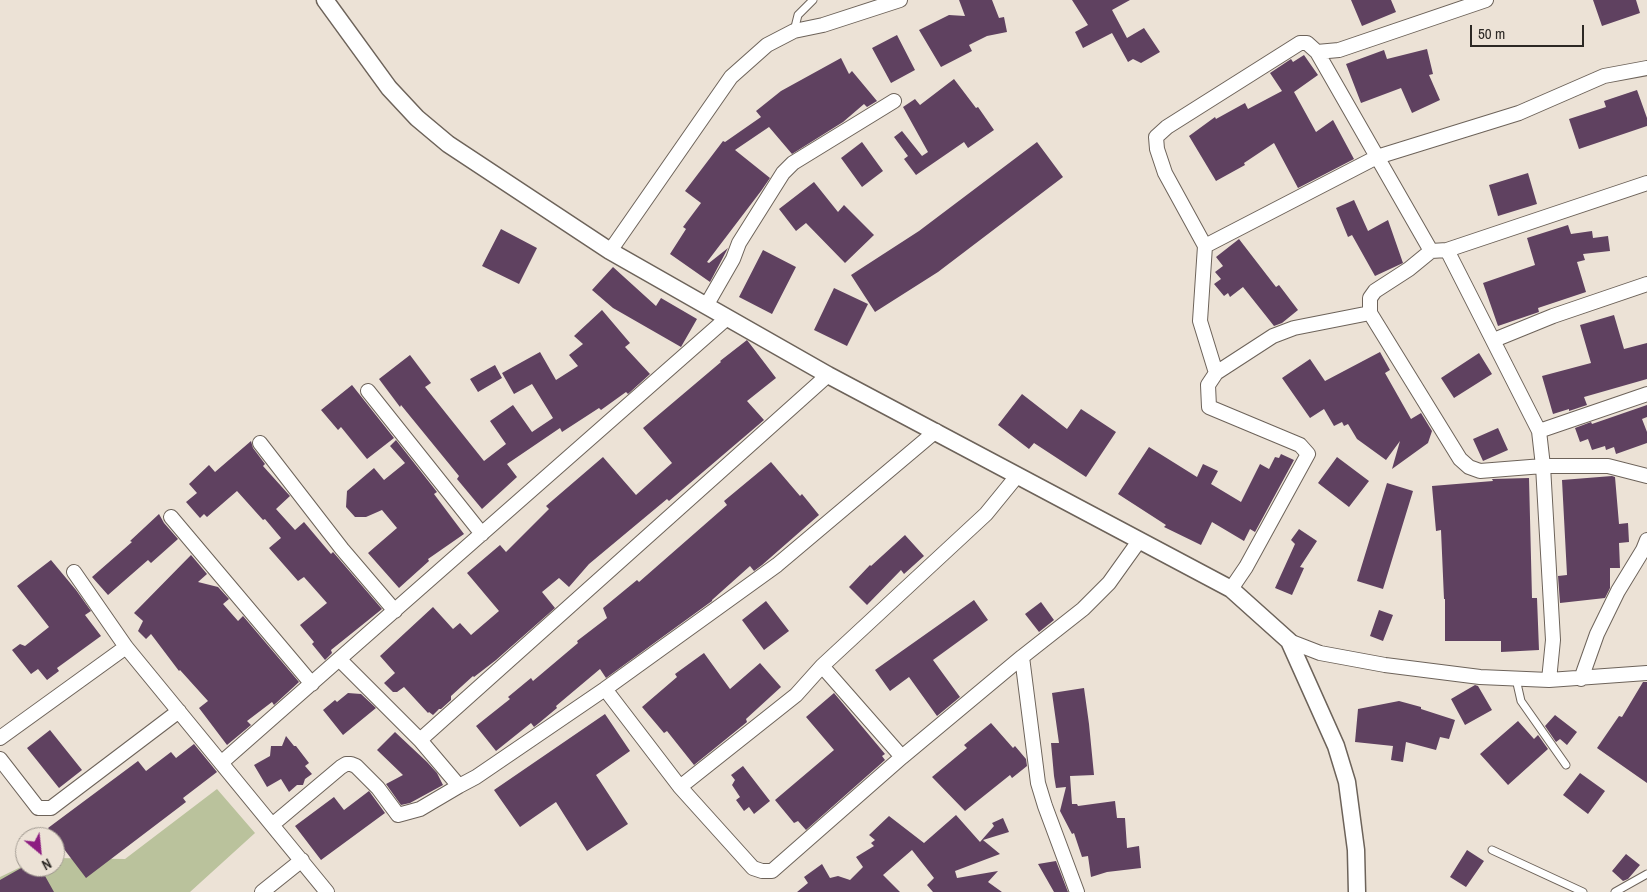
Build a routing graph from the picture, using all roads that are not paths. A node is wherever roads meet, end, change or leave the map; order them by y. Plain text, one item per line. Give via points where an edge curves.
1 (325, 0) edge
2 (813, 0) edge
3 (900, 0) edge
4 (1486, 0) edge
5 (794, 31) junction
6 (1317, 52) junction
7 (1647, 68) edge
8 (894, 101) dead end
9 (1377, 157) junction
10 (1647, 183) edge
11 (1205, 246) junction
12 (610, 250) junction
13 (1447, 250) junction
14 (1431, 251) junction
15 (1647, 284) edge
16 (706, 306) junction
17 (1370, 313) junction
18 (727, 318) junction
19 (1494, 340) junction
20 (1216, 373) junction
21 (828, 375) junction
22 (368, 390) dead end
23 (1647, 394) edge
24 (936, 431) junction
25 (1539, 431) junction
26 (260, 443) dead end
27 (1543, 466) junction
28 (1017, 476) junction
29 (1647, 476) edge
30 (171, 517) dead end
31 (482, 534) junction
32 (1139, 541) junction
33 (1646, 546) edge
34 (74, 572) dead end
35 (1231, 589) junction
36 (395, 611) junction
37 (1290, 641) junction
38 (126, 647) junction
39 (1022, 657) junction
40 (340, 660) junction
41 (822, 666) junction
42 (1647, 674) edge
43 (1516, 679) junction
44 (1581, 679) junction
45 (1549, 680) junction
46 (312, 684) junction
47 (605, 689) junction
48 (179, 711) junction
49 (0, 738) edge
50 (420, 740) junction
51 (902, 757) junction
52 (0, 759) edge
53 (221, 763) junction
54 (1566, 765) dead end
55 (459, 786) junction
56 (680, 787) junction
57 (272, 825) junction
58 (1492, 850) dead end
59 (302, 860) junction
60 (1647, 874) edge
61 (262, 892) edge
62 (327, 892) edge
63 (1077, 892) edge
64 (1357, 892) edge
65 (1583, 892) edge
66 (1615, 892) edge

1 - 12 street via 389,88 416,118 448,144
2 - 5 lane via 798,15
3 - 5 street
4 - 6 street via 1339,50
5 - 12 street via 767,45 731,76
6 - 9 street
6 - 11 street via 1307,43 1300,43 1156,137 1164,173
7 - 9 street via 1604,76 1519,113
8 - 16 street via 793,163 783,173 739,243
9 - 11 street
9 - 14 street
10 - 13 street
11 - 20 street via 1200,321
12 - 16 street
13 - 14 street
13 - 19 street
14 - 17 street via 1375,291 1370,298
15 - 19 street
16 - 18 street
17 - 20 street via 1294,328 1274,336
17 - 27 street via 1468,467 1480,471
18 - 21 street
18 - 31 street
19 - 25 street
20 - 35 street via 1208,385 1209,407 1300,445 1308,454
21 - 24 street
21 - 50 street
22 - 31 street
23 - 25 street
24 - 28 street
24 - 47 street via 777,565
25 - 27 street
26 - 36 street
27 - 29 street via 1608,466
27 - 45 street via 1553,640
28 - 32 street
28 - 41 street via 986,514
30 - 46 street
31 - 36 street
32 - 35 street
32 - 39 street via 1109,583 1083,609
33 - 44 street via 1618,591 1597,634
34 - 38 street
35 - 37 street
36 - 40 street
37 - 43 street via 1320,653 1385,665
37 - 64 street via 1336,746 1347,782 1356,850
38 - 48 street
38 - 49 street
39 - 51 street
39 - 63 street via 1038,783
40 - 46 street
40 - 50 street
41 - 51 street
41 - 56 street via 796,695
42 - 44 street
43 - 45 street
43 - 54 lane via 1521,701
44 - 45 street
46 - 53 street
47 - 55 street
47 - 56 street
48 - 52 street via 52,808 38,808
48 - 53 street
50 - 55 street
51 - 56 street via 772,871 753,868
53 - 57 street
55 - 57 street via 420,809 398,815 356,766 346,764
57 - 59 street
58 - 65 lane
59 - 61 street
59 - 62 street
60 - 66 lane

